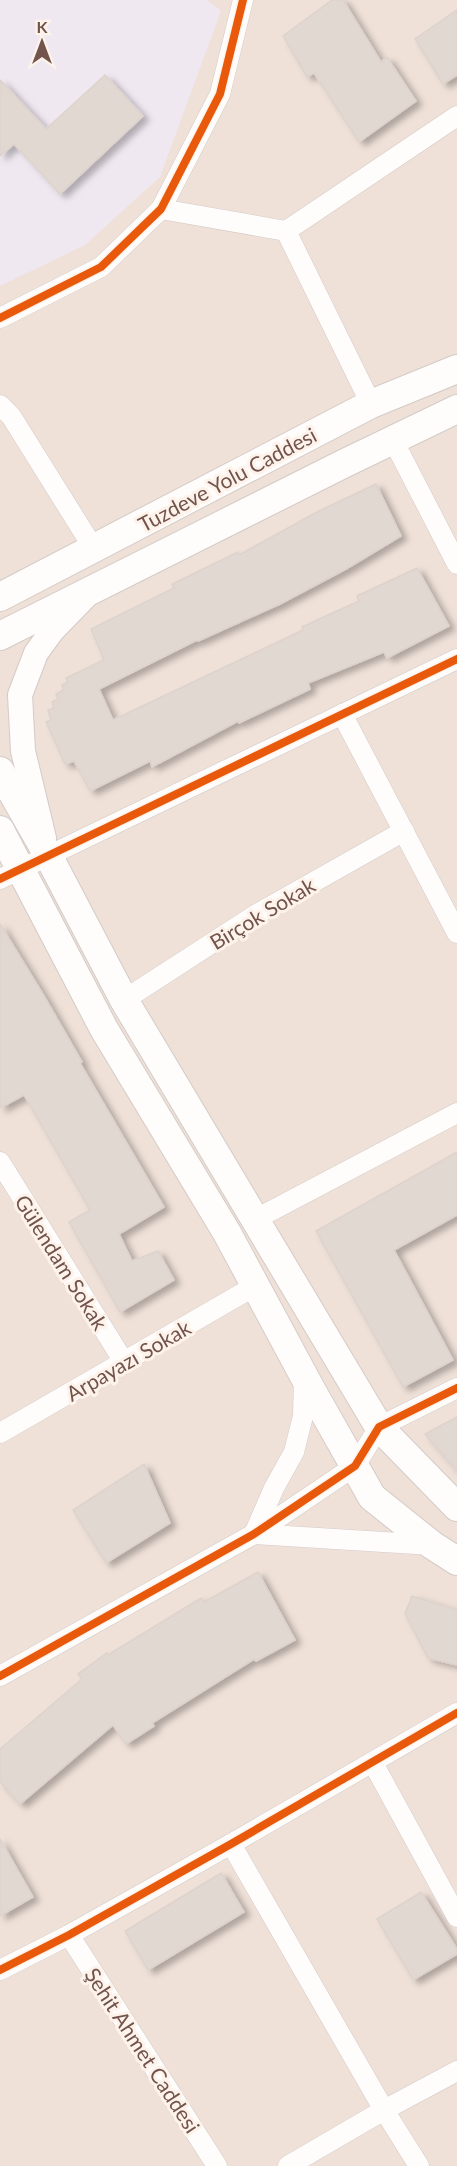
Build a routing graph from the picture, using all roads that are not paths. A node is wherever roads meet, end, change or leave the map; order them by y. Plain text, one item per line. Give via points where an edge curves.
1 (243, 0) edge
2 (457, 116) edge
3 (161, 209) junction
4 (286, 231) junction
5 (0, 318) edge
6 (457, 369) edge
7 (371, 404) junction
8 (0, 405) edge
9 (457, 409) edge
10 (393, 440) junction
11 (94, 549) junction
12 (457, 564) edge
13 (90, 592) junction
14 (0, 597) edge
15 (0, 636) edge
16 (457, 659) edge
17 (342, 714) junction
18 (0, 771) edge
19 (0, 830) edge
20 (404, 831) junction
21 (0, 841) edge
22 (48, 855) junction
23 (10, 874) edge
24 (457, 933) edge
25 (124, 1000) junction
26 (457, 1113) edge
27 (0, 1162) edge
28 (254, 1220) junction
29 (255, 1286) junction
30 (124, 1362) junction
31 (304, 1375) junction
32 (457, 1388) edge
33 (379, 1427) junction
34 (0, 1433) edge
35 (355, 1466) junction
36 (457, 1507) edge
37 (254, 1534) junction
38 (432, 1545) junction
39 (457, 1561) edge
40 (0, 1676) edge
41 (455, 1717) edge
42 (373, 1762) junction
43 (231, 1844) junction
44 (457, 1917) edge
45 (69, 1935) junction
46 (0, 1970) edge
47 (457, 2071) edge
48 (384, 2110) junction
49 (217, 2166) edge
50 (288, 2166) edge
51 (419, 2166) edge

1 - 3 street via 220,94
2 - 4 street
3 - 4 street
3 - 5 street via 101,267
4 - 7 street
6 - 7 main road, Tuzdeve Yolu Caddesi
7 - 11 main road, Tuzdeve Yolu Caddesi
8 - 11 street via 11,416
9 - 10 main road, Tuzdeve Yolu Caddesi
10 - 12 street
10 - 13 main road, Tuzdeve Yolu Caddesi
11 - 14 main road, Tuzdeve Yolu Caddesi
13 - 15 main road, Tuzdeve Yolu Caddesi
13 - 22 street via 36,653 20,695 23,751
16 - 17 street
17 - 20 street
17 - 22 street
18 - 22 main road
19 - 23 main road
20 - 24 street
20 - 25 street, Birçok Sokak via 257,914
21 - 23 street
22 - 23 street
22 - 25 main road
23 - 29 main road via 227,1233
25 - 28 main road
26 - 28 street
27 - 30 street, Gülendam Sokak
28 - 33 main road
29 - 30 street, Arpayazı Sokak
29 - 31 main road
30 - 34 street, Arpayazı Sokak
31 - 35 main road
31 - 37 street via 303,1416 294,1452
32 - 33 street
33 - 35 street
33 - 36 main road
35 - 37 street
35 - 38 main road via 372,1497
37 - 38 street
37 - 40 street
38 - 39 main road
41 - 42 street
42 - 43 street
42 - 44 street
43 - 45 street
43 - 48 street
45 - 46 street
45 - 49 street, Şehit Ahmet Caddesi
47 - 48 street
48 - 50 street
48 - 51 street

